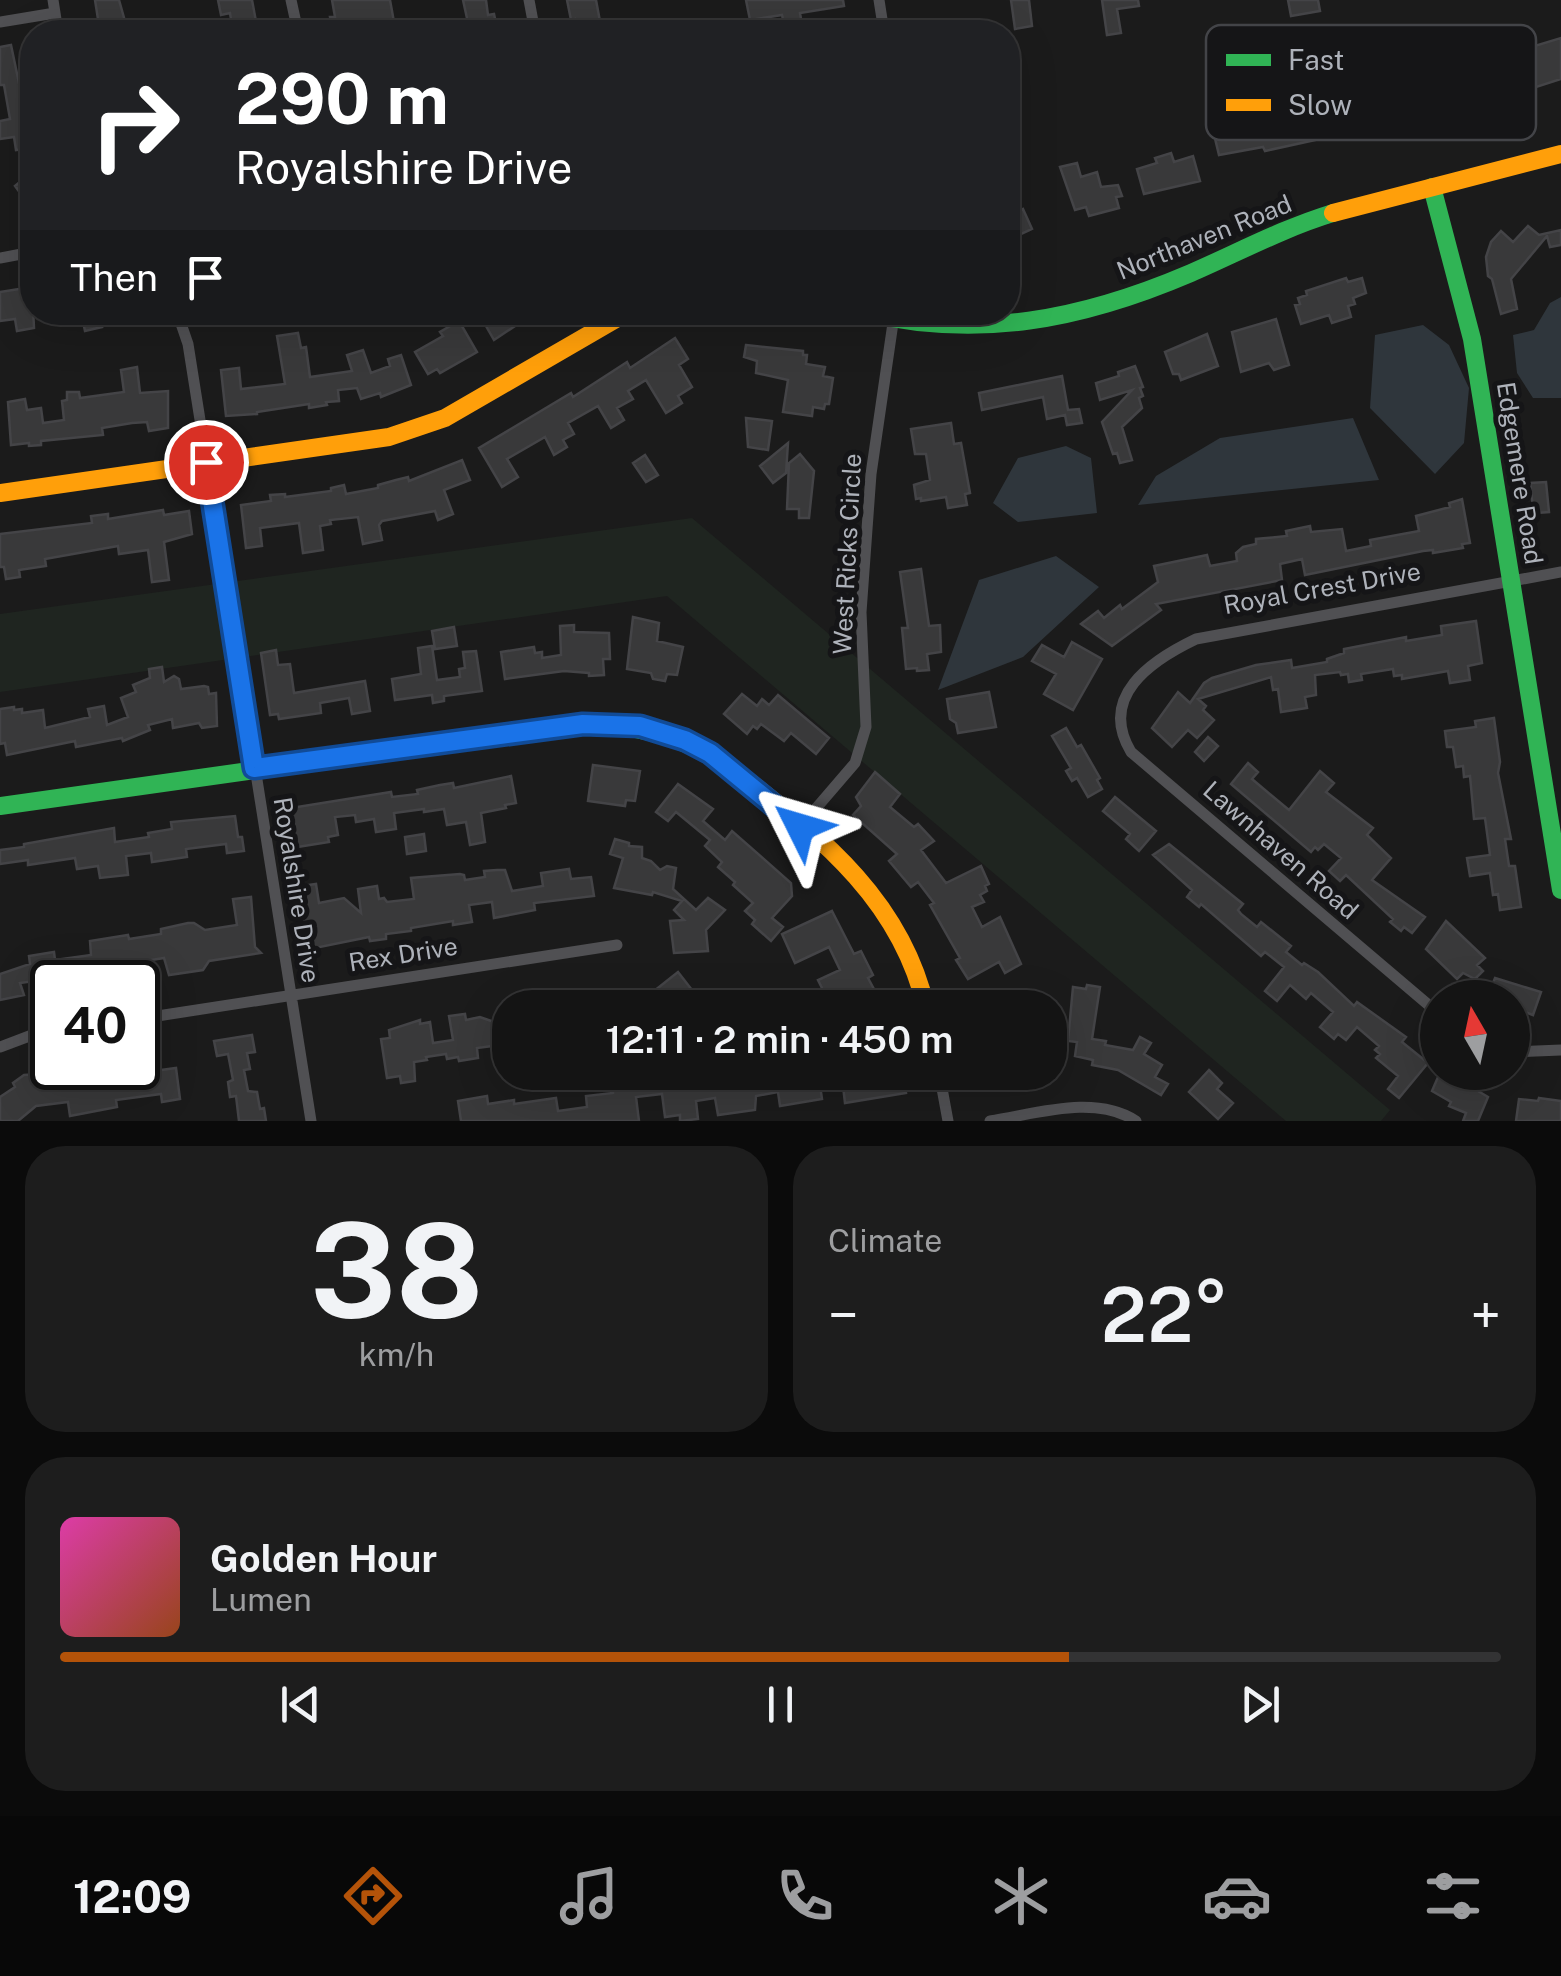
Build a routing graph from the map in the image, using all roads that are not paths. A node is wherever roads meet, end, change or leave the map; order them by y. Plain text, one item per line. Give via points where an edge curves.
1 (54, 6) edge
2 (0, 22) edge
3 (1561, 154) edge
4 (1432, 188) junction
5 (1020, 322) edge
6 (181, 325) edge
7 (589, 325) edge
8 (894, 325) edge
9 (908, 325) edge
10 (999, 325) edge
11 (993, 326) joint
12 (206, 462) junction
13 (0, 493) edge
14 (1561, 572) edge
15 (1512, 579) junction
16 (1120, 708) joint
17 (254, 768) junction
18 (0, 806) edge
19 (800, 827) junction
20 (1561, 890) edge
21 (616, 945) dead end
22 (920, 990) edge
23 (292, 994) junction
24 (1420, 999) edge
25 (160, 1015) edge
26 (30, 1036) edge
27 (0, 1047) edge
28 (1561, 1050) edge
29 (1530, 1051) edge
30 (942, 1090) edge
31 (310, 1121) edge
32 (948, 1121) edge
33 (990, 1121) edge
34 (1136, 1121) edge

1 - 2 street
3 - 4 street, Northaven Road
4 - 5 street, Northaven Road via 1296,225 1148,290
4 - 15 street, Edgemere Road via 1472,340
6 - 12 street, Royalshire Drive
7 - 12 street via 418,429
8 - 19 street, West Ricks Circle via 871,474 861,612 866,728 855,763
9 - 11 street, Northaven Road
10 - 11 street, Northaven Road
12 - 13 street
12 - 17 street, Royalshire Drive
14 - 15 street, Royal Crest Drive
15 - 16 street, Royal Crest Drive via 1196,639 1153,664
15 - 20 street, Edgemere Road
16 - 24 street, Lawnhaven Road via 1120,735 1131,752
17 - 18 street
17 - 19 street via 583,724 640,726 710,753
17 - 23 street, Royalshire Drive
19 - 22 street via 852,872 891,920
21 - 23 street, Rex Drive
23 - 25 street, Rex Drive
23 - 31 street, Royalshire Drive
26 - 27 street
28 - 29 street
30 - 32 street
33 - 34 street via 1089,1108

